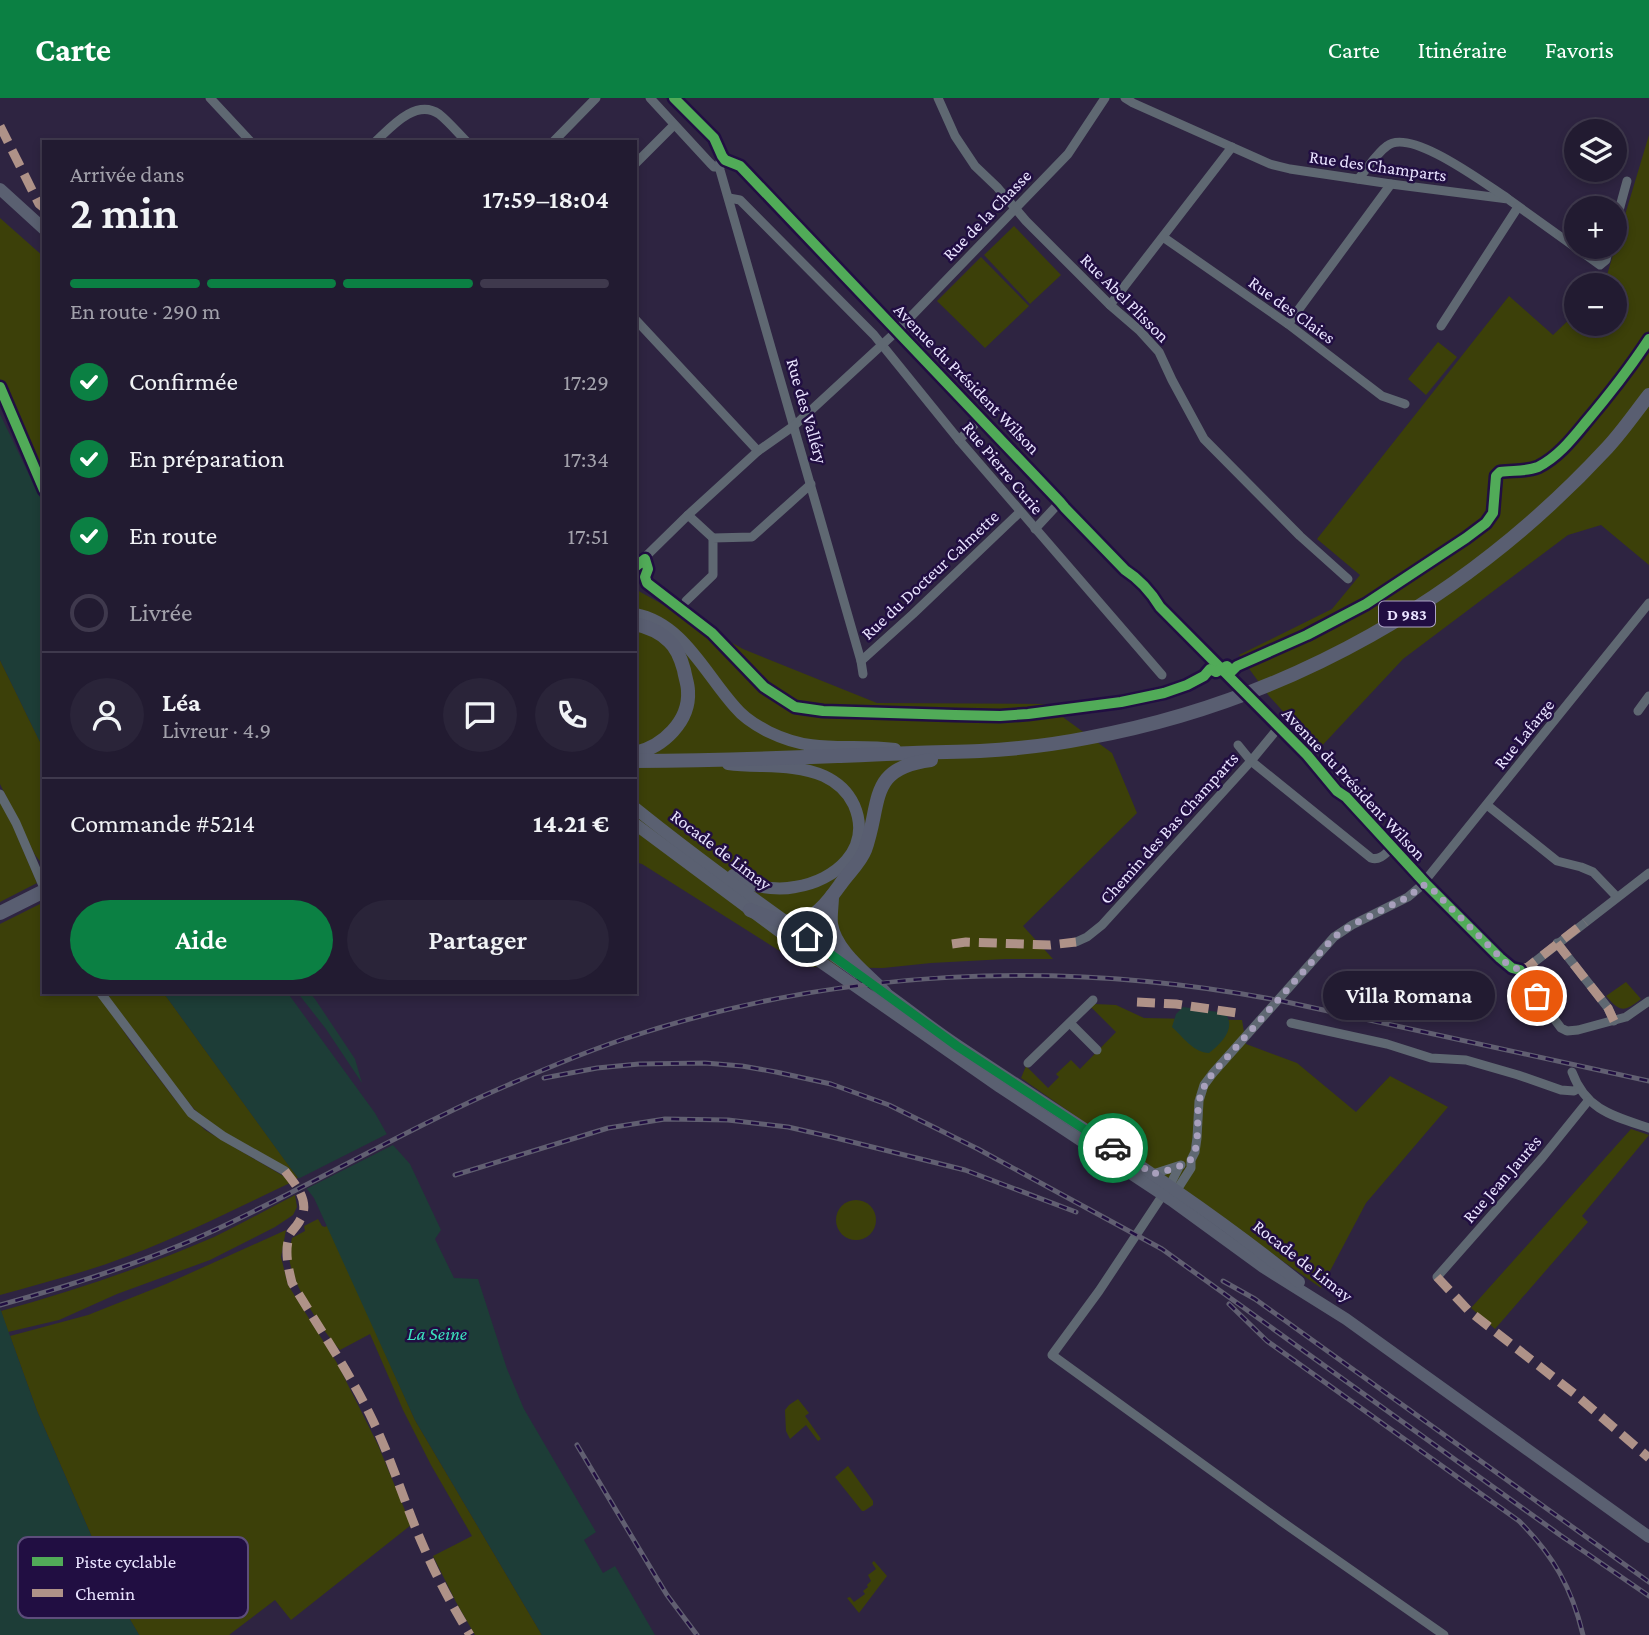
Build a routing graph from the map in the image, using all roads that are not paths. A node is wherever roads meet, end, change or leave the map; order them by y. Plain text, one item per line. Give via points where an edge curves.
1 (211, 98) edge
2 (596, 98) edge
3 (650, 98) edge
4 (674, 98) edge
5 (937, 98) edge
6 (1105, 98) edge
7 (1125, 98) edge
8 (674, 125) junction
9 (249, 140) edge
10 (377, 140) edge
11 (465, 140) edge
12 (555, 140) edge
13 (1232, 147) junction
14 (722, 156) junction
15 (637, 162) edge
16 (720, 167) junction
17 (1358, 179) junction
18 (1391, 184) junction
19 (0, 189) edge
20 (729, 198) junction
21 (1508, 199) junction
22 (1518, 207) junction
23 (1015, 210) junction
24 (42, 227) edge
25 (1163, 237) junction
26 (1564, 240) edge
27 (1592, 259) edge
28 (1606, 259) edge
29 (1110, 304) junction
30 (637, 321) edge
31 (1287, 324) junction
32 (1441, 327) dead end
33 (897, 331) junction
34 (882, 346) junction
35 (1649, 395) edge
36 (1405, 404) dead end
37 (981, 418) junction
38 (794, 425) junction
39 (958, 440) junction
40 (758, 451) junction
41 (811, 484) junction
42 (1060, 502) junction
43 (1020, 512) junction
44 (688, 514) junction
45 (1034, 529) junction
46 (713, 538) junction
47 (637, 565) edge
48 (1348, 579) dead end
49 (686, 601) dead end
50 (1649, 604) edge
51 (637, 615) edge
52 (637, 624) edge
53 (861, 661) junction
54 (863, 674) dead end
55 (1161, 675) dead end
56 (1237, 684) dead end
57 (1649, 696) edge
58 (1256, 704) dead end
59 (1638, 711) dead end
60 (1279, 727) junction
61 (1238, 745) dead end
62 (981, 751) junction
63 (919, 752) junction
64 (637, 753) edge
65 (704, 760) junction
66 (637, 761) edge
67 (1251, 761) junction
68 (0, 794) edge
69 (1487, 805) junction
70 (637, 810) edge
71 (637, 826) edge
72 (637, 837) edge
73 (676, 840) junction
74 (1392, 847) junction
75 (1647, 878) edge
76 (1426, 884) junction
77 (42, 885) edge
78 (42, 891) edge
79 (724, 891) junction
80 (832, 897) junction
81 (1617, 897) junction
82 (750, 910) junction
83 (0, 914) edge
84 (788, 923) junction
85 (1076, 942) dead end
86 (1557, 943) junction
87 (1520, 970) junction
88 (885, 993) junction
89 (102, 994) edge
90 (1093, 1000) dead end
91 (1649, 1001) edge
92 (1614, 1021) junction
93 (1070, 1023) junction
94 (1292, 1023) dead end
95 (1097, 1050) dead end
96 (1028, 1063) dead end
97 (1572, 1072) dead end
98 (1579, 1088) junction
99 (1588, 1101) junction
100 (1649, 1128) edge
101 (1191, 1160) junction
102 (1179, 1167) junction
103 (285, 1171) dead end
104 (1153, 1174) junction
105 (1170, 1192) junction
106 (1437, 1277) dead end
107 (1649, 1537) edge
108 (1444, 1635) edge

1 - 9 street
2 - 12 street
3 - 8 street
4 - 14 street, Avenue du Président Wilson via 714,138
5 - 23 street, Rue Abel Plisson via 975,166
6 - 23 street, Rue de la Chasse via 1068,154
7 - 13 street, Rue des Champarts
8 - 15 street
8 - 16 street via 714,167
10 - 11 street via 406,112 423,108 437,111
13 - 17 street, Rue des Champarts via 1270,164
13 - 25 street
14 - 16 street, Rue des Valléry
14 - 33 street, Avenue du Président Wilson via 740,166
16 - 20 street, Rue des Valléry
17 - 18 street, Rue des Champarts
17 - 21 street via 1388,144 1401,141 1424,147
18 - 21 street, Rue des Champarts
18 - 31 street
19 - 24 main road
20 - 34 street, Rue Pierre Curie via 740,200
20 - 38 street, Rue des Valléry
21 - 22 street
22 - 26 street
22 - 32 street
23 - 29 street, Rue Abel Plisson
23 - 33 street, Rue de la Chasse
25 - 29 street
25 - 31 street, Rue des Claies
27 - 28 street via 1600,265
29 - 48 street, Rue Abel Plisson via 1159,352 1204,439
30 - 40 street
31 - 36 street, Rue des Claies via 1382,396
33 - 34 street, Rue de la Chasse
33 - 37 street, Avenue du Président Wilson
34 - 38 street, Rue de la Chasse
34 - 39 street, Rue Pierre Curie
35 - 62 main road, D 983 via 1608,447 1538,517 1453,584 1361,643 1270,685 1146,725 1087,738
37 - 39 street
37 - 42 street, Avenue du Président Wilson
38 - 40 street, Rue de la Chasse
38 - 41 street, Rue des Valléry
39 - 43 street, Rue Pierre Curie
40 - 44 street, Rue de la Chasse
41 - 46 street via 752,537
41 - 53 street, Rue des Valléry
42 - 45 street
42 - 56 street, Avenue du Président Wilson
43 - 45 street, Rue Pierre Curie
43 - 53 street, Rue du Docteur Calmette
44 - 46 street
44 - 47 street, Rue de la Chasse
45 - 55 street, Rue Pierre Curie
46 - 49 street via 713,576
50 - 69 street, Rue Lafarge
51 - 63 main road via 670,630 736,709 770,733 806,746
52 - 64 main road via 652,628 671,642 688,693 674,729 657,745
53 - 54 street, Rue des Valléry
57 - 59 street
58 - 60 street, Avenue du Président Wilson
60 - 67 street, Chemin des Bas Champarts
60 - 74 street, Avenue du Président Wilson
61 - 67 street
62 - 63 main road, D 983
62 - 80 main road via 913,762 889,776 878,793 866,847
63 - 65 main road, D 983
65 - 66 main road, D 983
65 - 73 main road via 787,767 828,777 856,808 860,831 856,845 847,861 830,875 811,884 772,888 747,883
67 - 74 street via 1371,858 1380,858
67 - 85 street, Chemin des Bas Champarts via 1102,926
68 - 77 street
69 - 76 street, Rue Lafarge
69 - 81 street via 1557,861 1594,872
70 - 73 main road, Rocade de Limay
71 - 79 main road, Rocade de Limay
72 - 79 main road
73 - 84 main road, Rocade de Limay
74 - 76 street, Avenue du Président Wilson
75 - 81 street
76 - 87 street, Avenue du Président Wilson via 1500,958
76 - 101 street via 1334,937 1213,1073 1199,1101
78 - 83 main road
79 - 82 main road, Rocade de Limay
80 - 84 main road via 813,916
80 - 88 main road via 835,939
81 - 86 street
82 - 84 main road
82 - 105 main road, Rocade de Limay via 990,1080
84 - 88 main road, Rocade de Limay
86 - 87 street
86 - 92 street
87 - 92 street, Avenue du Président Wilson via 1523,982 1562,1028 1571,1031
88 - 104 main road, Rocade de Limay via 957,1046
89 - 103 street via 191,1113
90 - 93 street
91 - 92 street
93 - 95 street
93 - 96 street
94 - 98 street via 1432,1058 1466,1060 1560,1090
97 - 98 street
98 - 99 street
99 - 100 street
99 - 106 street, Rue Jean Jaurès
101 - 102 street
101 - 105 street via 1191,1168
102 - 104 street
102 - 105 street
104 - 105 main road, Rocade de Limay
105 - 107 main road, Rocade de Limay via 1267,1256 1346,1319
105 - 108 street via 1052,1355

